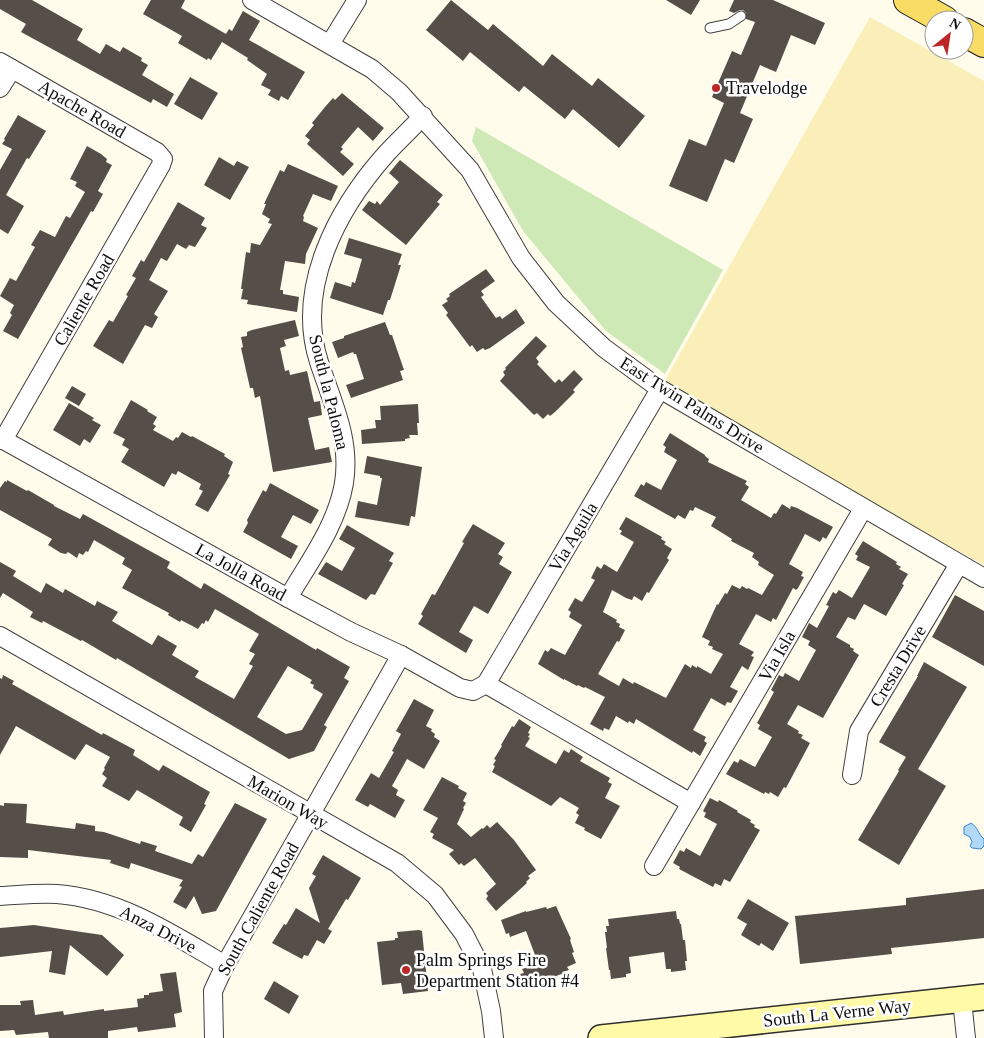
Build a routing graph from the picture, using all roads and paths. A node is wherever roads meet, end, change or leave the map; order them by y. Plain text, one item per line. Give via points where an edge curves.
1 (252, 0) edge
2 (357, 0) edge
3 (741, 16) dead end
4 (710, 28) dead end
5 (330, 44) junction
6 (6, 65) edge
7 (0, 88) edge
8 (423, 116) junction
9 (163, 159) joint
10 (660, 389) junction
11 (2, 439) edge
12 (863, 509) junction
13 (959, 564) junction
14 (984, 578) edge
15 (288, 598) junction
16 (0, 636) edge
17 (401, 654) junction
18 (486, 684) junction
19 (852, 775) dead end
20 (691, 803) junction
21 (311, 815) junction
22 (654, 866) dead end
23 (0, 896) edge
24 (224, 965) junction
25 (973, 998) edge
26 (214, 1038) edge
27 (494, 1038) edge
28 (601, 1038) edge
29 (966, 1038) edge

1 - 5 street, East Twin Palms Drive
2 - 5 street
3 - 4 lane via 729,24
5 - 8 street, East Twin Palms Drive via 372,69
6 - 7 street
6 - 9 street, Apache Road via 157,152
8 - 10 street, East Twin Palms Drive via 470,170 521,258 556,303 604,348
8 - 15 street, South la Paloma via 385,155 357,191 321,260 312,297 312,327 318,359 341,424 346,452 344,483 334,519
9 - 11 street, Caliente Road
10 - 12 street, East Twin Palms Drive
10 - 18 street, Via Aguila
11 - 15 street, La Jolla Road
12 - 13 street, East Twin Palms Drive
12 - 20 street, Via Isla
13 - 14 street, East Twin Palms Drive
13 - 19 street, Cresta Drive via 859,731
15 - 17 street, La Jolla Road
16 - 21 street, Marion Way
17 - 18 street, La Jolla Road via 460,688 473,691
17 - 21 street, South Caliente Road
18 - 20 street
20 - 22 street, Via Isla
21 - 24 street, South Caliente Road
21 - 27 street, Marion Way via 396,863 435,895 464,934 482,969
23 - 24 street, Anza Drive via 57,894 104,902 148,920
24 - 26 street, South Caliente Road via 212,991
25 - 28 street, South La Verne Way
25 - 29 street

